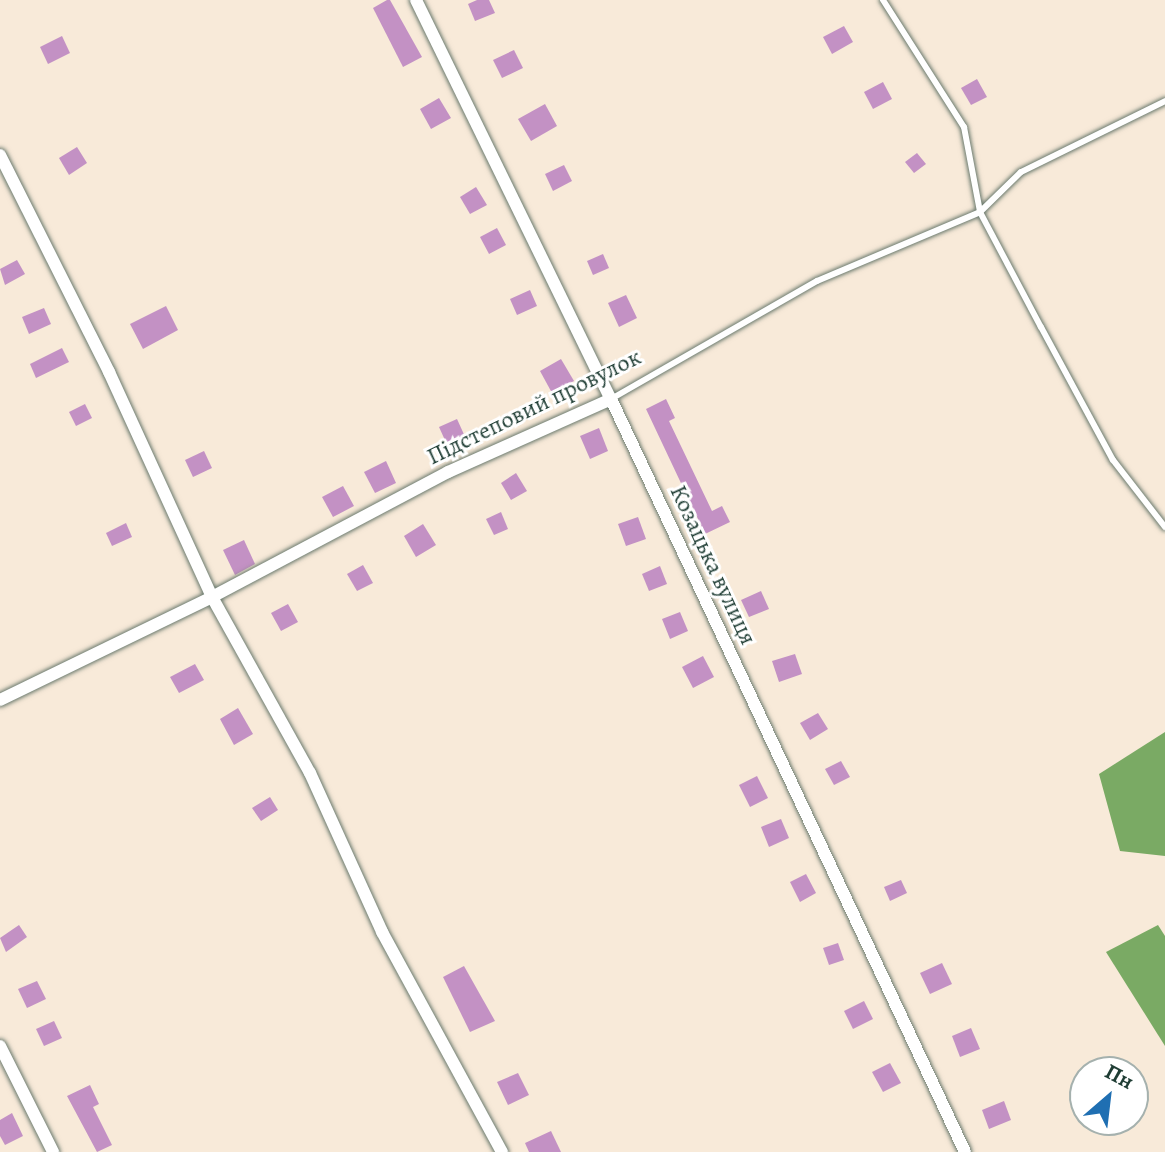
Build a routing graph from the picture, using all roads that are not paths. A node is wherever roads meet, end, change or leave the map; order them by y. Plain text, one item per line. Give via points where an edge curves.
1 (416, 0) edge
2 (883, 0) edge
3 (1165, 101) edge
4 (0, 155) edge
5 (980, 212) junction
6 (611, 399) junction
7 (1165, 527) edge
8 (212, 597) junction
9 (0, 700) edge
10 (0, 1046) edge
11 (53, 1152) edge
12 (502, 1152) edge
13 (965, 1152) edge

1 - 6 street, Козацька вулиця
2 - 5 lane via 964,127
3 - 5 lane, Підстеповий провулок via 1021,172
4 - 8 street via 109,372
5 - 6 lane, Підстеповий провулок via 817,281
5 - 7 lane via 1113,460
6 - 8 street, Підстеповий провулок via 448,472
6 - 13 street, Козацька вулиця
8 - 9 street, Підстеповий провулок
8 - 12 street via 310,773 382,932
10 - 11 street

